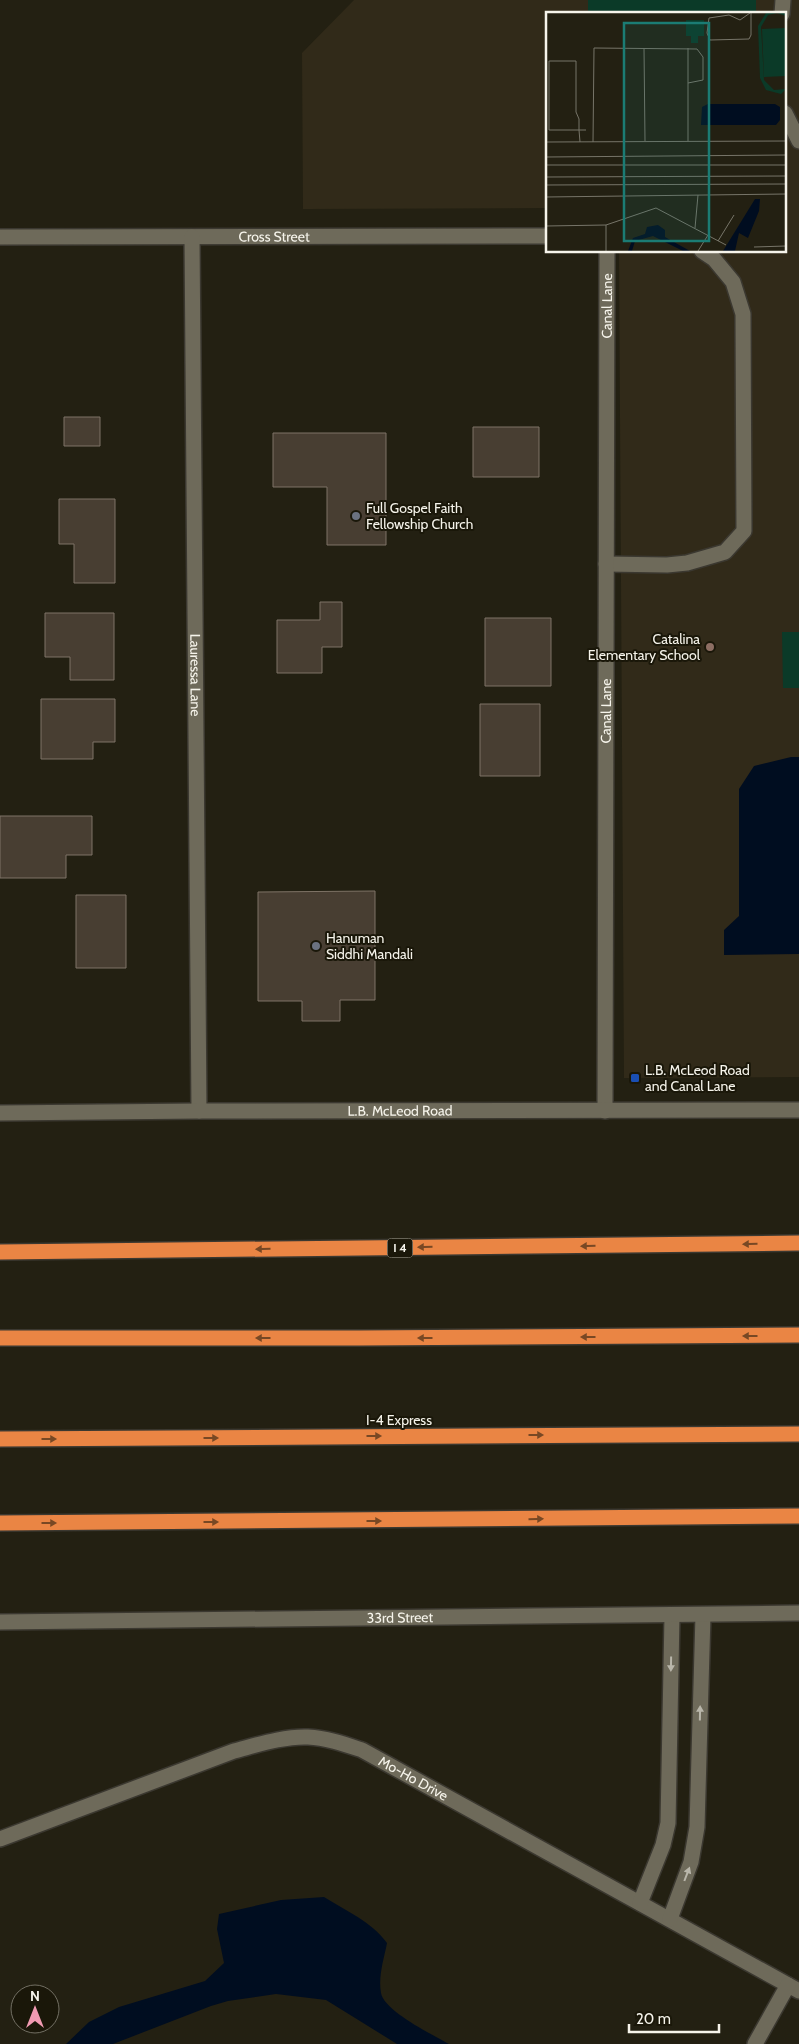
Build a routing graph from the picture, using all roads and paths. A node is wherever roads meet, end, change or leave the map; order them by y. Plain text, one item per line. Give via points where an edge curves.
1 (786, 115) edge
2 (799, 141) edge
3 (546, 236) edge
4 (0, 237) edge
5 (192, 237) junction
6 (607, 252) edge
7 (704, 252) edge
8 (606, 564) junction
9 (799, 1110) edge
10 (199, 1111) junction
11 (605, 1111) junction
12 (0, 1113) edge
13 (799, 1244) edge
14 (0, 1252) edge
15 (799, 1335) edge
16 (0, 1338) edge
17 (799, 1434) edge
18 (0, 1439) edge
19 (799, 1516) edge
20 (0, 1523) edge
21 (799, 1613) edge
22 (703, 1615) junction
23 (672, 1616) junction
24 (0, 1622) edge
25 (0, 1839) edge
26 (640, 1903) junction
27 (670, 1919) junction
28 (794, 1988) edge
29 (755, 2044) edge

1 - 2 street
3 - 5 street, Cross Street
4 - 5 street, Cross Street
5 - 10 street, Lauressa Lane
6 - 8 street, Canal Lane
7 - 8 street via 714,259 733,282 743,314 744,531 725,552 687,563
8 - 11 street, Canal Lane
9 - 11 street, L.B. McLeod Road
10 - 11 street, L.B. McLeod Road
10 - 12 street, L.B. McLeod Road
13 -> 14 highway, I 4
15 -> 16 highway
18 -> 17 highway, I-4 Express
20 -> 19 highway
21 - 22 street, 33rd Street
22 - 23 street, 33rd Street
27 -> 22 street via 691,1862 697,1827
23 - 24 street, 33rd Street
23 -> 26 street via 668,1823 663,1845
25 - 26 street, Mo-Ho Drive via 234,1752 274,1741 306,1737 362,1750
26 - 27 street, Mo-Ho Drive
27 - 28 street, Mo-Ho Drive
28 - 29 street

